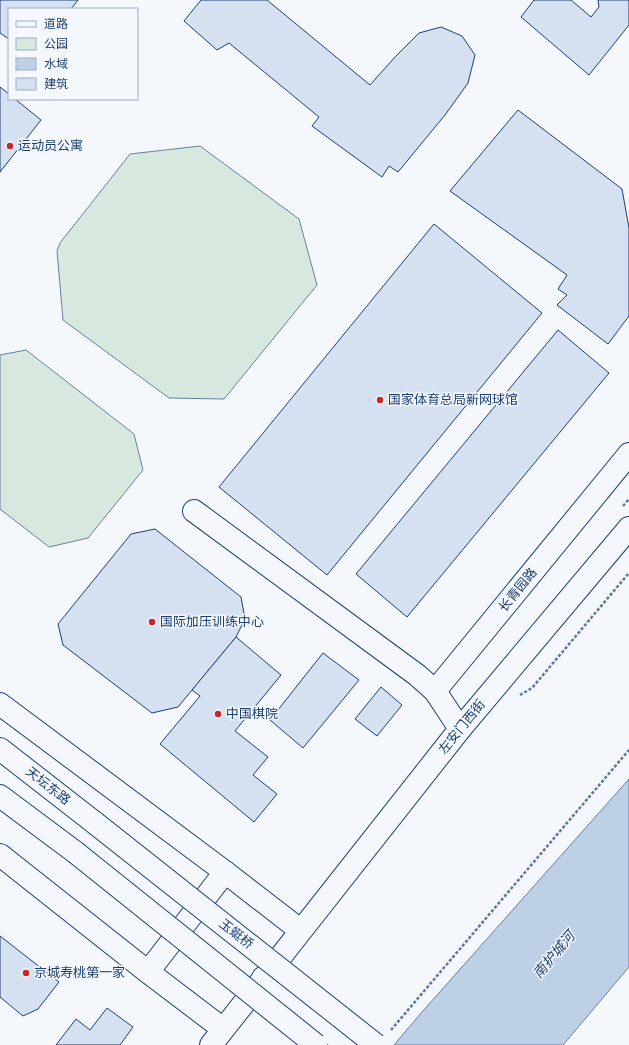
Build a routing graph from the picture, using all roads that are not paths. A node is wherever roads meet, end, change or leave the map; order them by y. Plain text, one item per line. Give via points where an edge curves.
1 (629, 454) edge
2 (194, 511) dead end
3 (629, 528) edge
4 (435, 691) junction
5 (0, 704) edge
6 (460, 729) junction
7 (0, 749) edge
8 (0, 796) edge
9 (95, 823) joint
10 (0, 855) edge
11 (225, 872) junction
12 (300, 930) junction
13 (148, 972) junction
14 (263, 978) junction
15 (217, 1037) edge
16 (383, 1038) edge
17 (344, 1043) edge
18 (316, 1045) edge

1 - 4 street, 长青园路
2 - 4 street
3 - 6 street, 左安门西街
4 - 6 street
5 - 11 street
6 - 12 street, 左安门西街
7 - 9 street, 天坛东路
8 - 18 street, bridge via 75,852
9 - 16 street, 玉蜓桥, bridge
10 - 13 street
11 - 12 street
11 - 13 street
12 - 14 street, 左安门西街
13 - 15 street
14 - 15 street, 左安门西街
14 - 17 street

